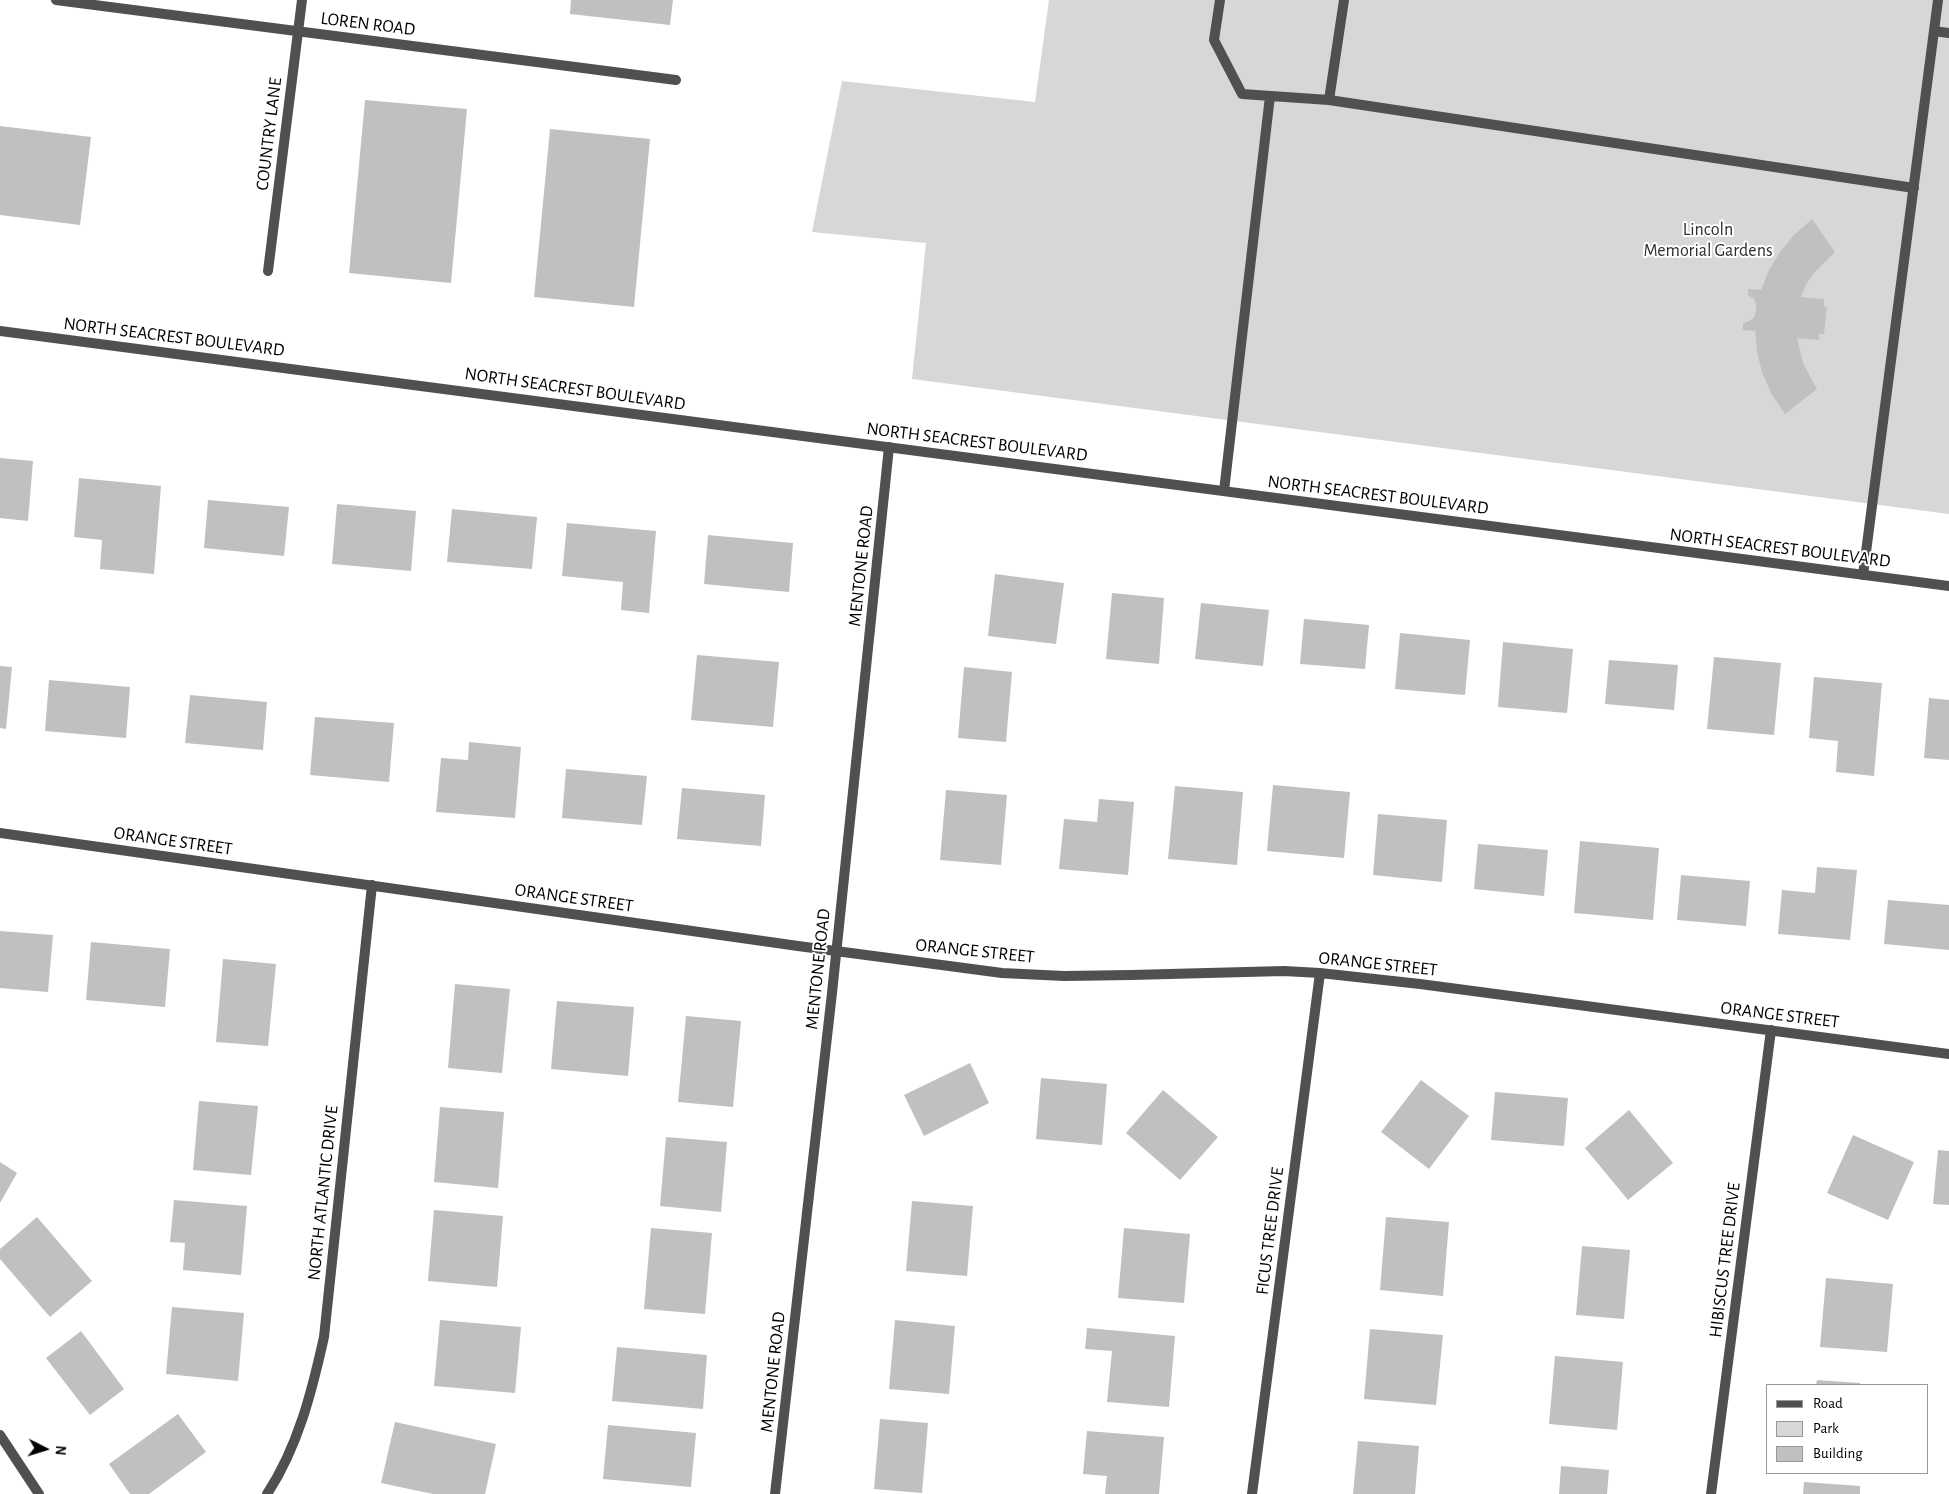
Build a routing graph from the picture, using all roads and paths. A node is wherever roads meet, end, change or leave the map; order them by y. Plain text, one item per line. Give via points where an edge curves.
1 (56, 0) edge
2 (302, 0) edge
3 (1220, 0) edge
4 (1344, 0) edge
5 (1938, 0) edge
6 (1934, 31) junction
7 (298, 32) junction
8 (1949, 33) edge
9 (676, 80) dead end
10 (1270, 96) junction
11 (1329, 100) junction
12 (1914, 188) junction
13 (268, 271) dead end
14 (0, 331) edge
15 (890, 447) junction
16 (1224, 491) junction
17 (1863, 575) junction
18 (1949, 586) edge
19 (0, 833) edge
20 (372, 885) junction
21 (837, 950) junction
22 (1320, 973) junction
23 (1771, 1030) junction
24 (1949, 1054) edge
25 (0, 1435) edge
26 (38, 1494) edge
27 (267, 1494) edge
28 (776, 1494) edge
29 (1252, 1494) edge
30 (1711, 1494) edge

1 - 7 street, LOREN ROAD
2 - 7 street, COUNTRY LANE
3 - 10 street via 1214,40 1222,56 1242,94
4 - 11 street
5 - 6 street
6 - 8 street
6 - 12 street
7 - 9 street, LOREN ROAD
7 - 13 street, COUNTRY LANE
10 - 11 street
10 - 16 street
11 - 12 street
12 - 17 street
14 - 15 street, NORTH SEACREST BOULEVARD
15 - 16 street, NORTH SEACREST BOULEVARD
15 - 21 street, MENTONE ROAD
16 - 17 street, NORTH SEACREST BOULEVARD
17 - 18 street, NORTH SEACREST BOULEVARD
19 - 20 street, ORANGE STREET
20 - 21 street, ORANGE STREET
20 - 27 street, NORTH ATLANTIC DRIVE via 324,1337 310,1398 288,1456
21 - 22 street, ORANGE STREET via 1002,973 1064,976 1275,971
21 - 28 street, MENTONE ROAD
22 - 23 street, ORANGE STREET
22 - 29 street, FICUS TREE DRIVE
23 - 24 street, ORANGE STREET
23 - 30 street, HIBISCUS TREE DRIVE
25 - 26 street

